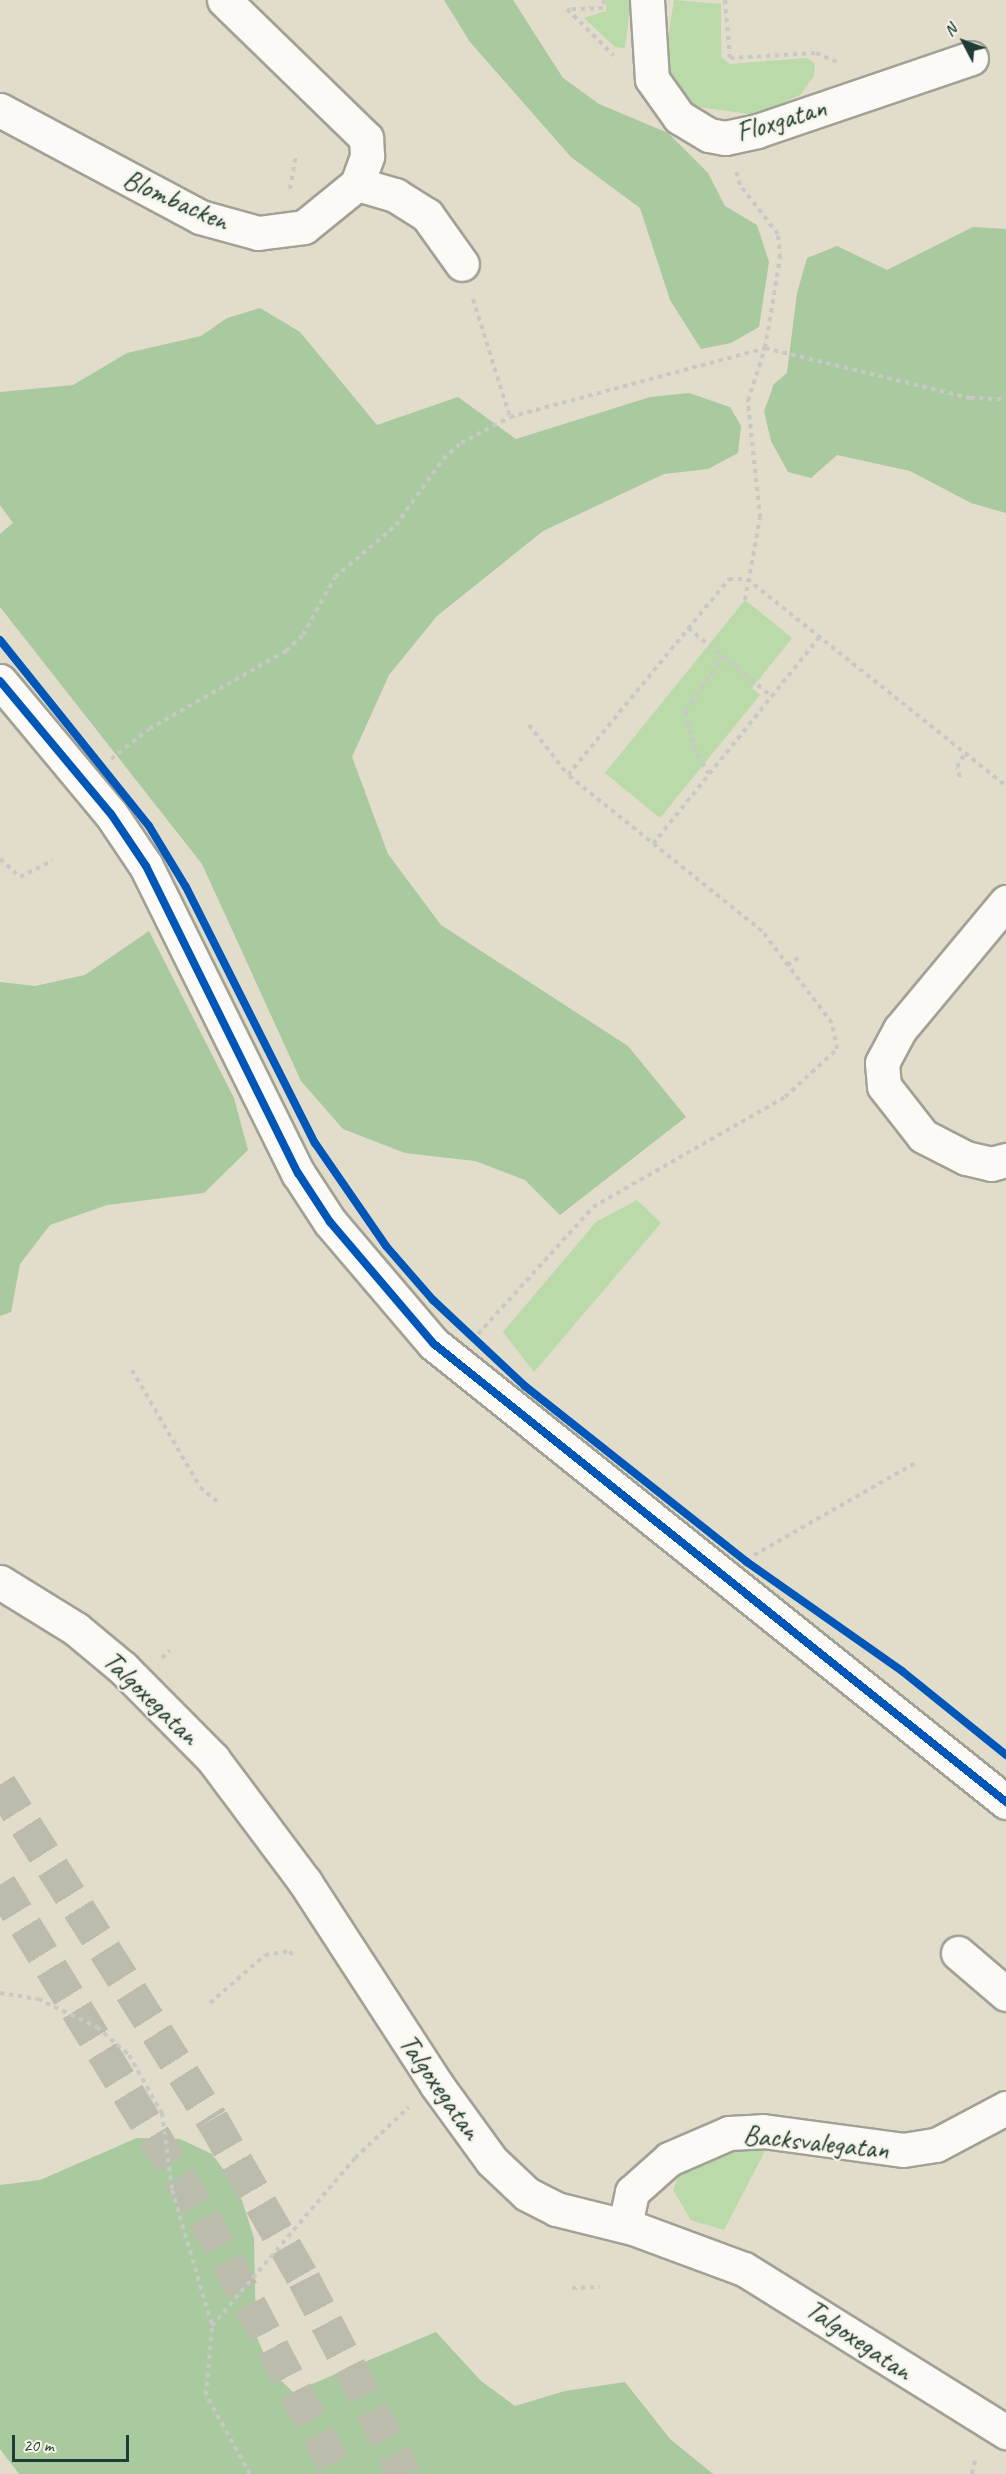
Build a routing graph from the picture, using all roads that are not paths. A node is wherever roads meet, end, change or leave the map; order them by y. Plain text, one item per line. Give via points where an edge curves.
1 (224, 0) edge
2 (647, 0) edge
3 (971, 58) dead end
4 (0, 110) edge
5 (357, 184) junction
6 (462, 264) road end
7 (0, 681) edge
8 (1006, 902) edge
9 (1006, 1160) edge
10 (0, 1582) edge
11 (1006, 1802) edge
12 (958, 1953) dead end
13 (1006, 1994) edge
14 (1006, 2108) edge
15 (625, 2225) junction
16 (1006, 2432) edge

1 - 5 street via 366,138 366,156
2 - 3 street, Floxgatan via 656,88 679,117 726,138
4 - 5 street, Blombacken via 200,217 258,233 304,227
5 - 6 street via 395,195 427,215
7 - 11 street via 111,814 146,866 278,1137 330,1222 387,1292 434,1344 490,1392
8 - 9 street via 900,1029 882,1063 884,1086 923,1136 966,1158 991,1164
10 - 15 street, Talgoxegatan via 76,1629 123,1668 213,1759 305,1882 436,2084 492,2161 527,2194 556,2209
12 - 13 street
14 - 15 street, Backsvalegatan via 936,2145 903,2150 763,2131 729,2133 669,2159 632,2192
15 - 16 street, Talgoxegatan via 744,2269

